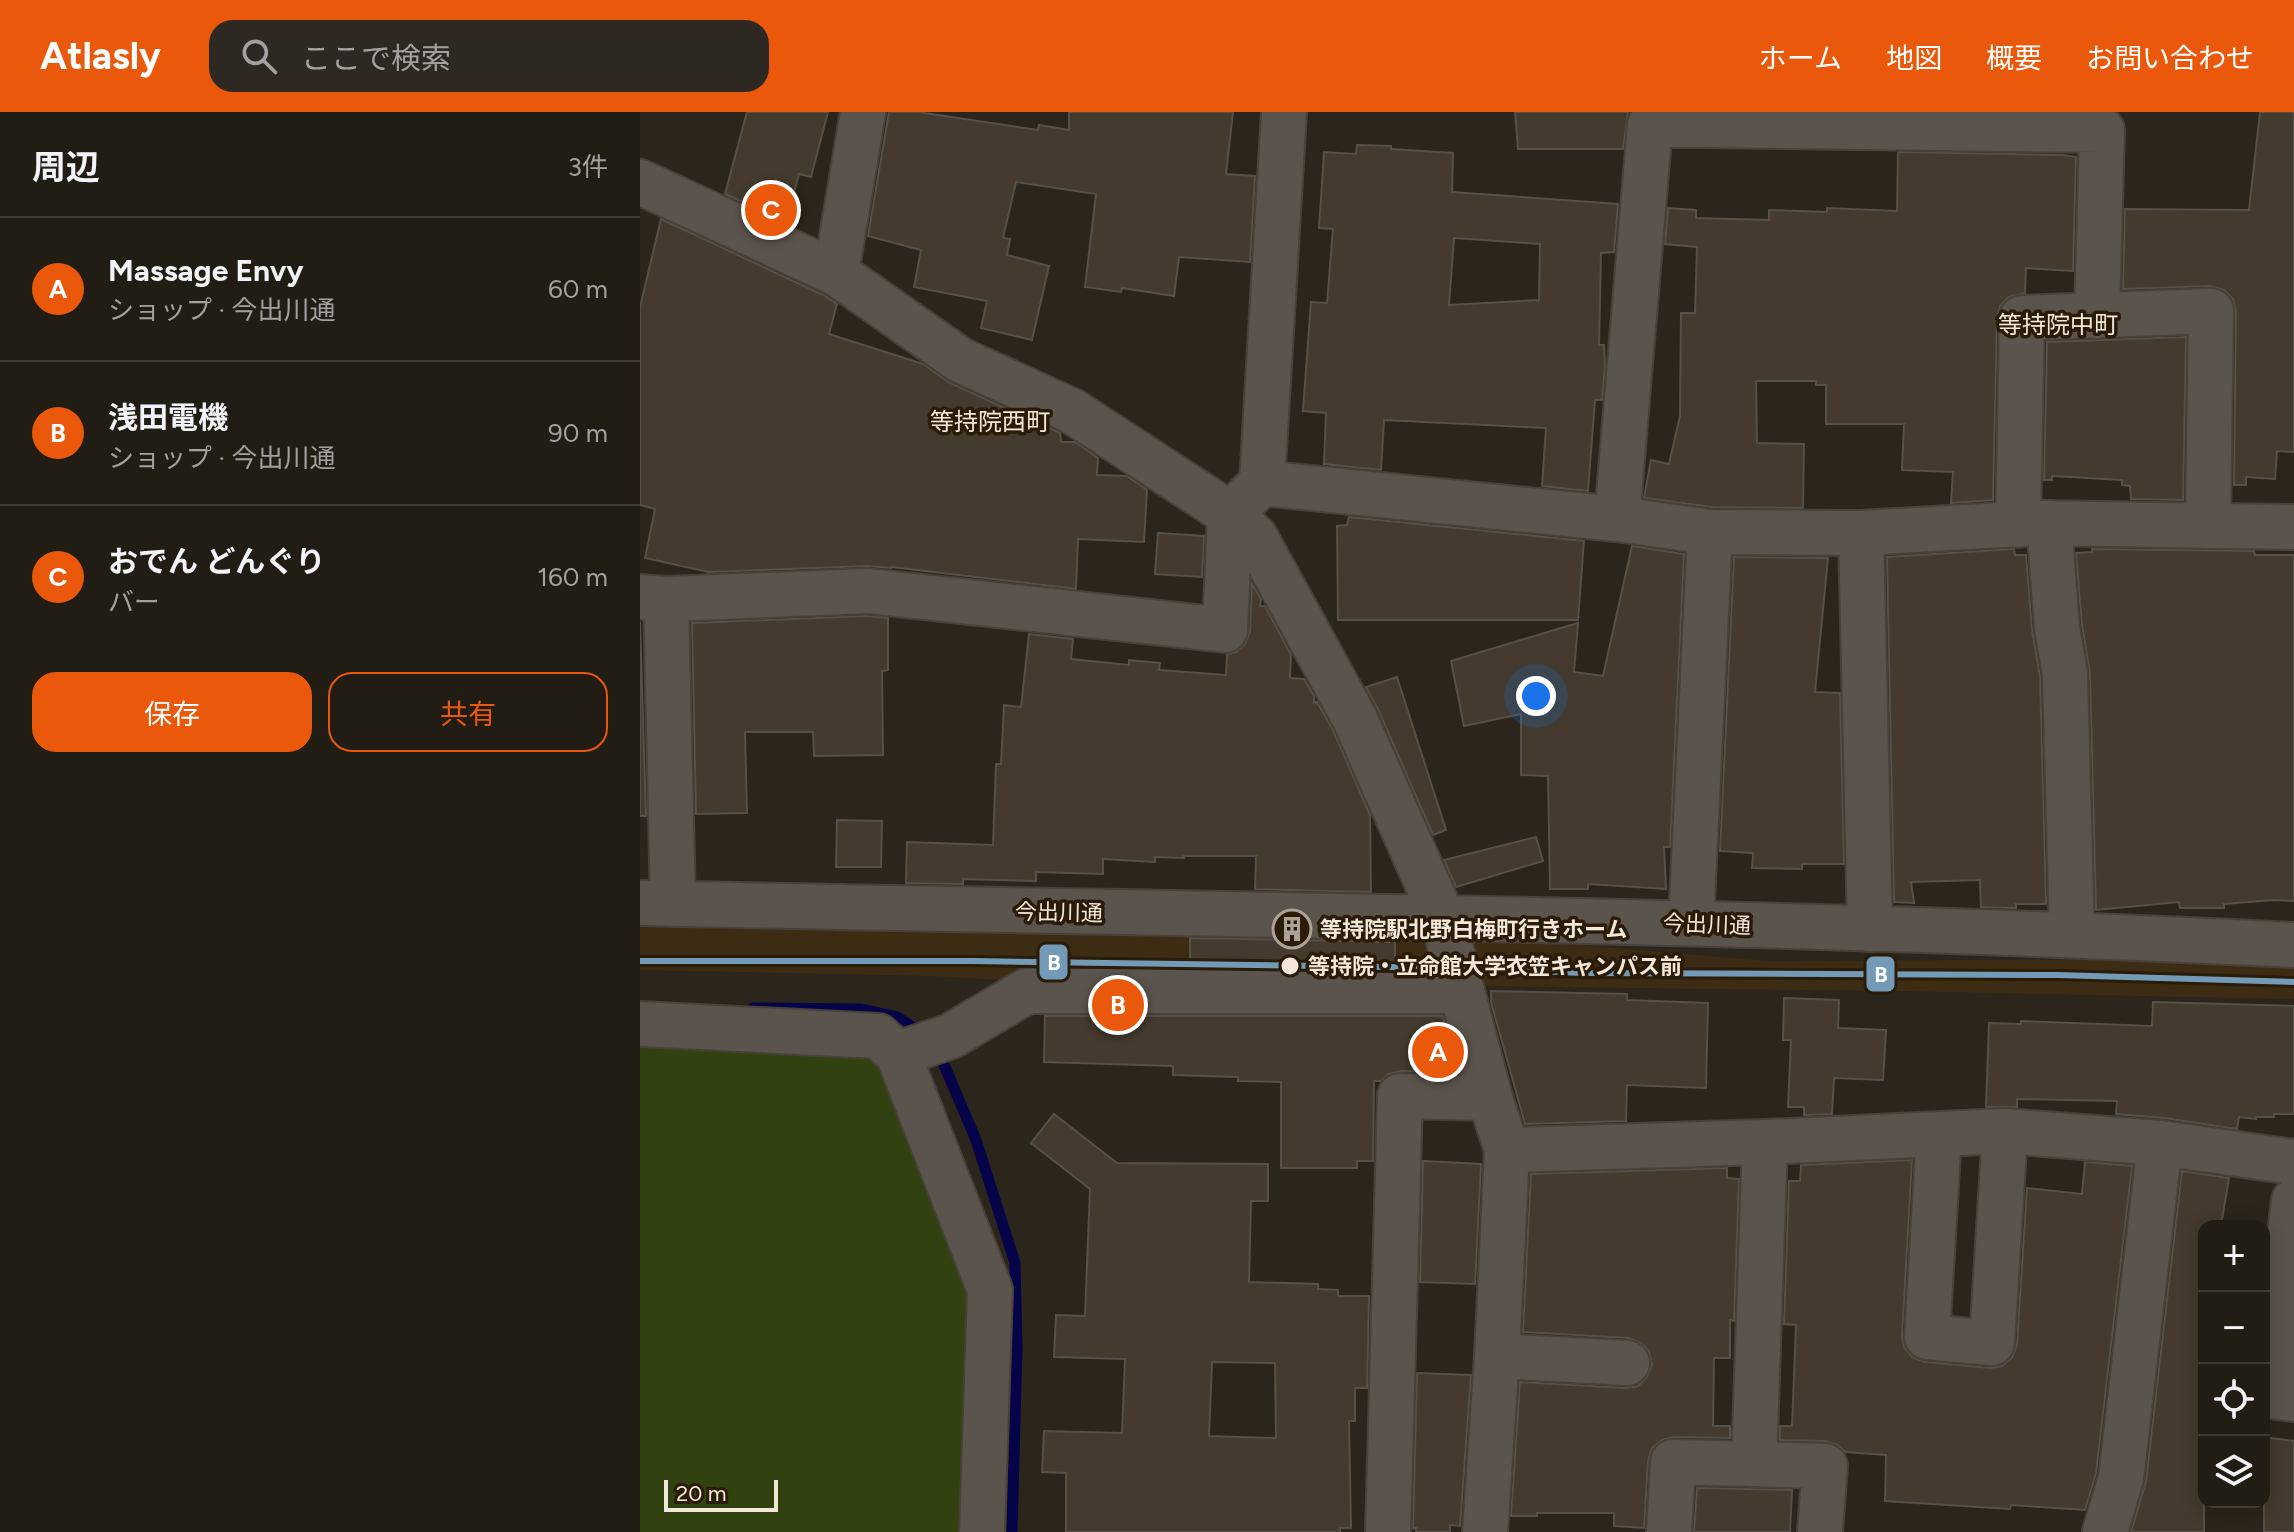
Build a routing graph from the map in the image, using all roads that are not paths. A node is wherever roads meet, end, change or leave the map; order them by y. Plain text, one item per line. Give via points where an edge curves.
1 (863, 112) edge
2 (1284, 112) edge
3 (1695, 119) edge
4 (640, 182) edge
5 (836, 273) junction
6 (2097, 316) junction
7 (1262, 483) junction
8 (1230, 514) junction
9 (1617, 519) junction
10 (2033, 524) junction
11 (2208, 526) junction
12 (2294, 527) edge
13 (1710, 532) junction
14 (1861, 533) junction
15 (653, 598) edge
16 (656, 904) edge
17 (1443, 919) junction
18 (1691, 923) junction
19 (1870, 929) junction
20 (2072, 935) junction
21 (2294, 945) edge
22 (1462, 991) junction
23 (640, 1024) edge
24 (923, 1046) junction
25 (1490, 1098) junction
26 (2005, 1131) junction
27 (1939, 1135) junction
28 (1765, 1142) junction
29 (2160, 1143) junction
30 (1507, 1150) junction
31 (2294, 1162) edge
32 (2294, 1201) edge
33 (1497, 1356) junction
34 (1627, 1363) dead end
35 (2294, 1399) edge
36 (1754, 1463) junction
37 (982, 1532) edge
38 (1388, 1532) edge
39 (1485, 1532) edge
40 (1669, 1532) edge
41 (1820, 1532) edge
42 (2105, 1532) edge

1 - 5 street
2 - 7 street
3 - 6 street via 2102,130
3 - 9 street via 1650,125
4 - 5 street
5 - 8 street via 960,360 1072,411
6 - 10 street via 2022,318
6 - 11 street via 2211,311
7 - 8 street
7 - 9 street
8 - 15 street via 1225,630 868,591
8 - 17 street via 1255,537 1355,719
9 - 13 street
10 - 11 street
10 - 14 street
10 - 20 street via 2065,674
11 - 12 street
13 - 14 street
13 - 18 street
14 - 19 street
15 - 16 street
16 - 17 street, 今出川通
17 - 18 street, 今出川通
17 - 22 street
18 - 19 street, 今出川通
19 - 20 street, 今出川通
20 - 21 street, 今出川通
22 - 24 street via 1027,991
22 - 25 street
23 - 24 street via 878,1036
24 - 37 street via 990,1290
25 - 30 street
25 - 38 street via 1400,1096
26 - 27 street
26 - 27 street via 1992,1343 1927,1337
26 - 29 street
27 - 28 street
28 - 30 street
28 - 36 street
29 - 31 street
29 - 42 street via 2121,1478
30 - 33 street
32 - 35 street via 2270,1396
33 - 34 street
33 - 39 street
36 - 40 street via 1673,1462
36 - 41 street via 1825,1466

